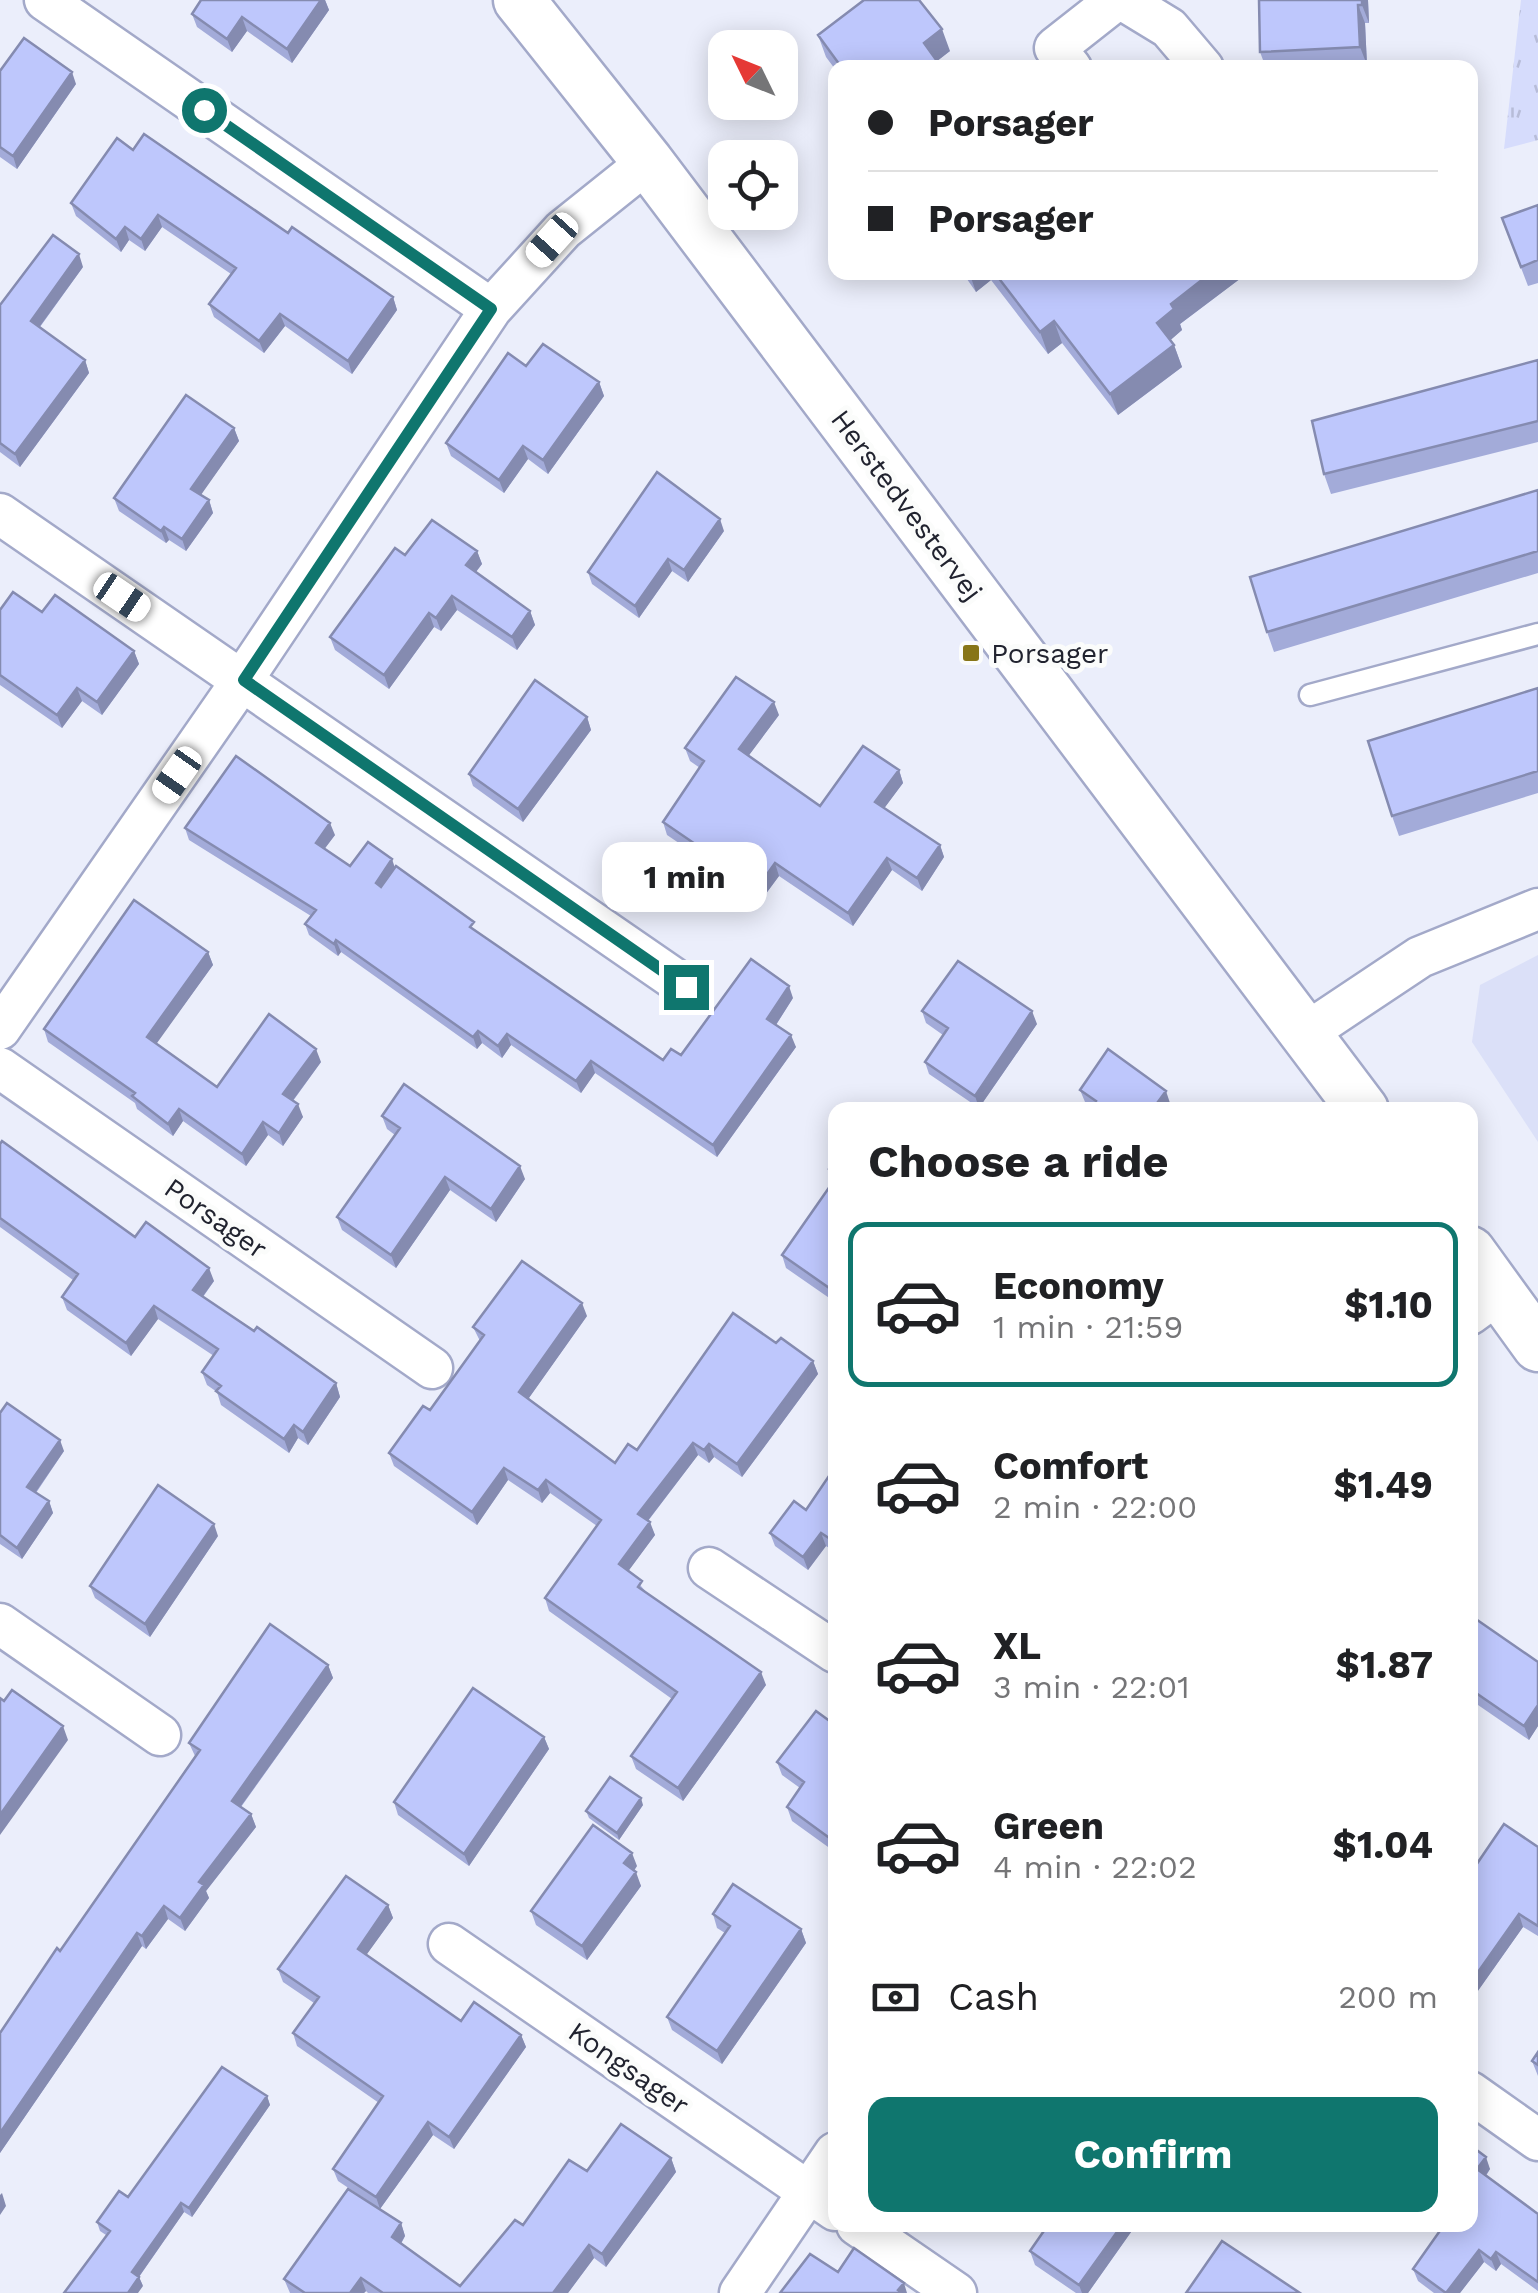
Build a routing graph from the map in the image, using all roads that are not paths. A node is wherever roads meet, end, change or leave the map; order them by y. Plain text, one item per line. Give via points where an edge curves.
1 (45, 0) edge
2 (519, 0) edge
3 (1128, 2) edge
4 (1065, 60) edge
5 (1196, 60) edge
6 (648, 162) junction
7 (491, 309) junction
8 (0, 514) edge
9 (1538, 634) edge
10 (244, 680) junction
11 (1310, 695) dead end
12 (1538, 909) edge
13 (686, 987) dead end
14 (0, 1029) edge
15 (1306, 1034) junction
16 (0, 1068) edge
17 (1358, 1102) edge
18 (1485, 1303) edge
19 (1538, 1346) edge
20 (432, 1368) dead end
21 (709, 1568) dead end
22 (0, 1624) edge
23 (828, 1647) edge
24 (160, 1735) dead end
25 (450, 1944) dead end
26 (1478, 2098) edge
27 (1538, 2140) edge
28 (822, 2201) edge
29 (868, 2232) edge
30 (740, 2293) edge
31 (956, 2293) edge

1 - 7 street
2 - 6 street, Herstedvestervej
3 - 4 street via 1055,48
3 - 5 street via 1170,28
6 - 7 street via 563,230
6 - 15 street, Herstedvestervej
7 - 10 street
8 - 10 street
9 - 11 lane
10 - 13 street
10 - 14 street
12 - 15 street via 1420,957
15 - 17 street, Herstedvestervej
16 - 20 street, Porsager
18 - 19 street
21 - 23 street
22 - 24 street
25 - 28 street, Kongsager
26 - 27 street
28 - 30 street
29 - 31 street

